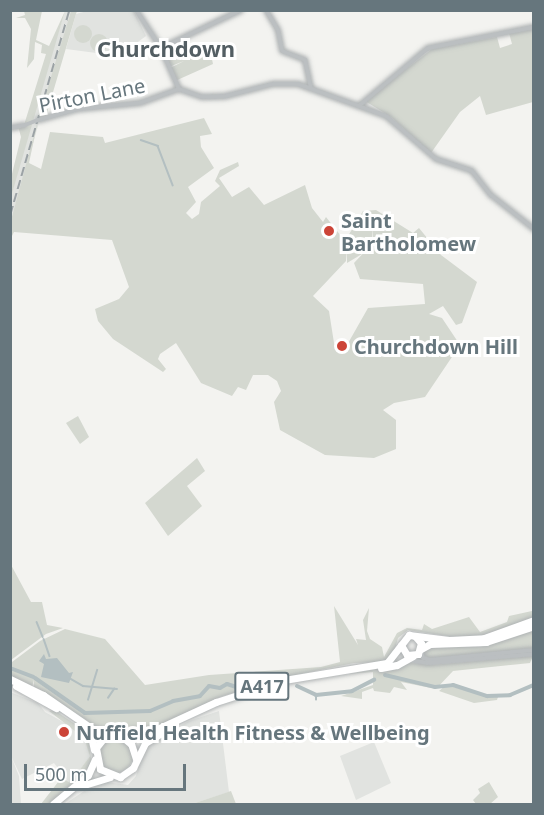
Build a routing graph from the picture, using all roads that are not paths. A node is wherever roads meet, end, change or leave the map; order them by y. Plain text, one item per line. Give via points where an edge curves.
1 (136, 10) edge
2 (241, 10) edge
3 (266, 10) edge
4 (534, 27) edge
5 (160, 48) junction
6 (311, 88) junction
7 (179, 89) junction
8 (360, 105) junction
9 (10, 128) edge
10 (534, 229) edge
11 (534, 620) edge
12 (534, 627) edge
13 (415, 636) junction
14 (438, 639) junction
15 (401, 645) junction
16 (421, 650) junction
17 (534, 652) edge
18 (413, 656) junction
19 (470, 658) junction
20 (406, 660) junction
21 (388, 662) junction
22 (427, 663) junction
23 (10, 682) edge
24 (115, 733) junction
25 (95, 756) junction
26 (136, 759) junction
27 (113, 777) junction
28 (53, 804) edge
29 (58, 804) edge

1 - 5 street
2 - 5 street
3 - 6 street via 278,30 282,51 305,60
4 - 8 street via 428,48
5 - 7 street
6 - 7 street via 280,84 228,96 202,97
6 - 8 street
7 - 9 street, Pirton Lane, bridge via 140,103 85,108
8 - 10 street via 386,116 436,159 472,171 491,195
11 - 14 highway via 484,638
12 - 16 highway via 486,642 430,644
13 - 14 highway
13 - 15 highway via 406,637
13 - 16 highway
14 - 21 highway via 405,632
15 - 18 highway via 404,653
15 - 21 highway
16 - 18 highway
16 - 19 street via 428,660
17 - 19 street
18 - 20 highway, A417
18 - 22 street
19 - 22 street
20 - 22 street
20 - 26 highway, A417 via 391,667 305,679 242,697 149,740
21 - 24 highway, A417 via 284,680 216,702 155,730
23 - 24 highway, A417 via 48,698 94,730
23 - 25 highway, A417 via 83,727 92,738
24 - 25 highway via 100,740
24 - 26 highway via 127,739
25 - 27 highway via 102,771
25 - 28 highway via 88,774
26 - 27 highway via 128,773
27 - 29 highway via 87,782

